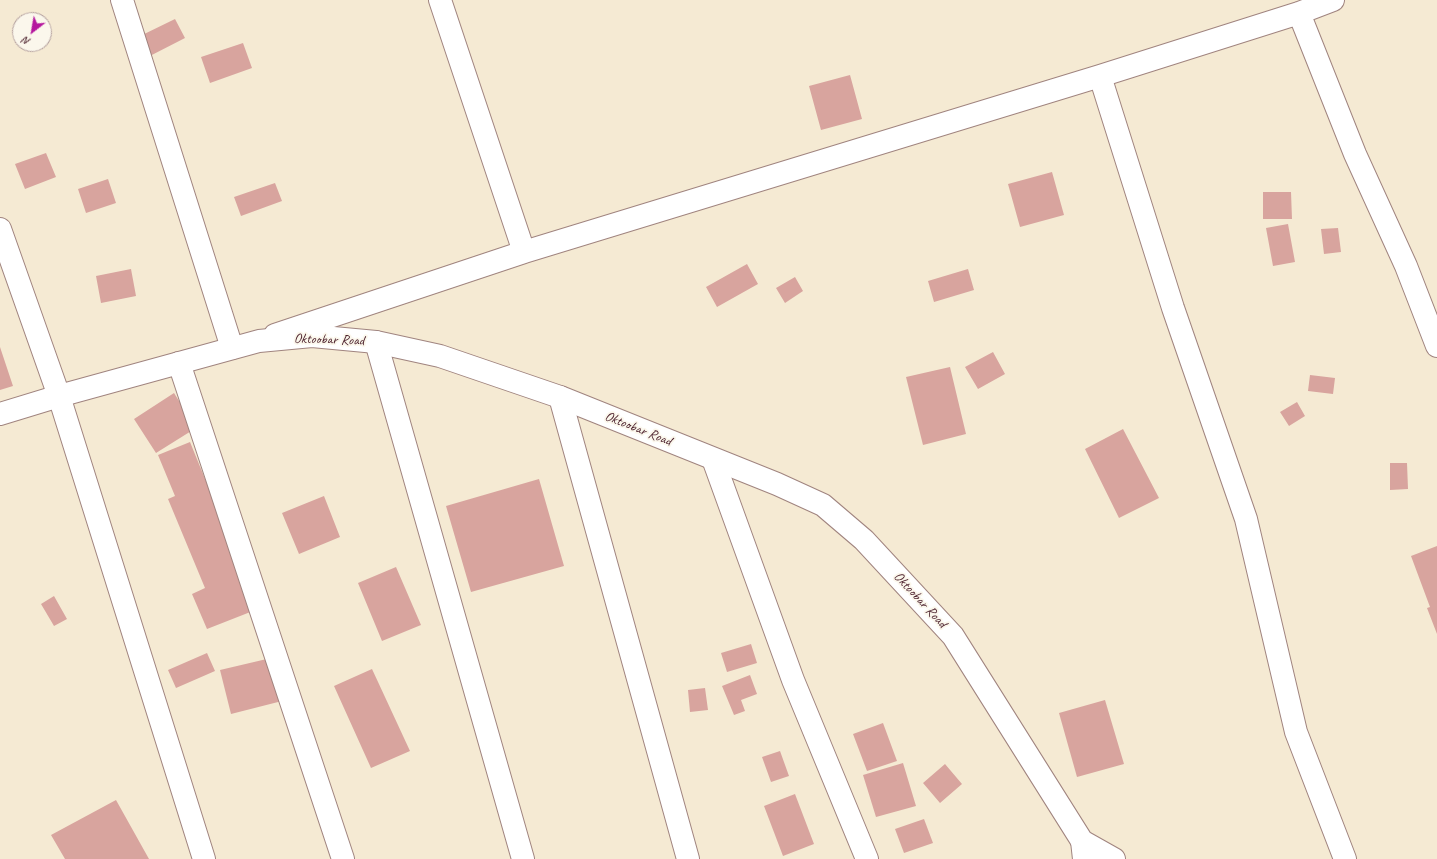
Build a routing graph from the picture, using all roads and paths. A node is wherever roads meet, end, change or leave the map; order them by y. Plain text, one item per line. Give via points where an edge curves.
1 (122, 0) edge
2 (440, 0) edge
3 (1333, 0) edge
4 (1299, 13) junction
5 (1100, 76) junction
6 (0, 229) edge
7 (524, 252) junction
8 (259, 341) junction
9 (376, 342) junction
10 (1437, 346) edge
11 (232, 348) junction
12 (179, 363) junction
13 (59, 396) junction
14 (560, 397) junction
15 (0, 414) edge
16 (712, 459) junction
17 (1083, 850) edge
18 (204, 859) edge
19 (343, 859) edge
20 (523, 859) edge
21 (688, 859) edge
22 (867, 859) edge
23 (1114, 859) edge
24 (1345, 859) edge

1 - 11 street
2 - 7 street
3 - 4 street
4 - 5 street
4 - 10 street via 1355,154 1406,266
5 - 7 street
5 - 24 street via 1173,308 1246,519 1296,732
6 - 13 street
7 - 8 street
8 - 9 street, Oktoobar Road via 312,336
8 - 11 street, Oktoobar Road
9 - 14 street, Oktoobar Road via 440,356
9 - 20 street
11 - 12 street, Oktoobar Road
12 - 13 street, Oktoobar Road
12 - 19 street
13 - 15 street, Oktoobar Road
13 - 18 street
14 - 16 street, Oktoobar Road
14 - 21 street
16 - 17 street, Oktoobar Road via 823,505 864,540 953,636
16 - 22 street via 793,680
17 - 23 street, Oktoobar Road

